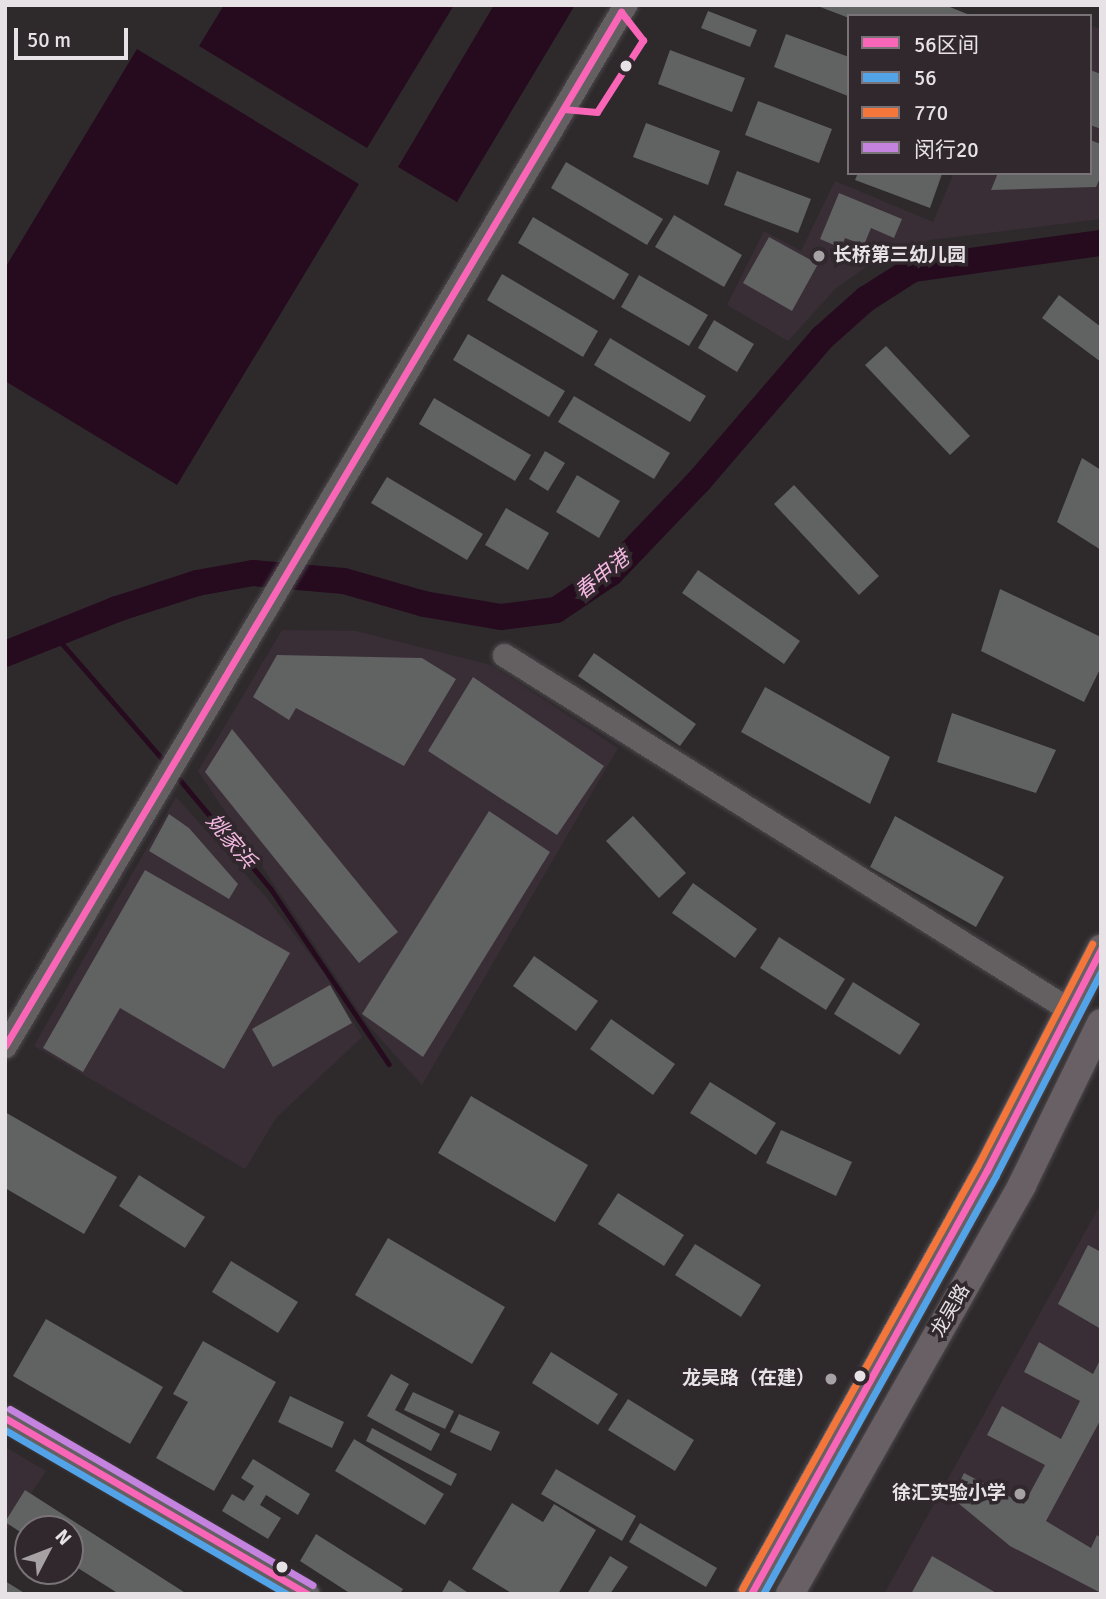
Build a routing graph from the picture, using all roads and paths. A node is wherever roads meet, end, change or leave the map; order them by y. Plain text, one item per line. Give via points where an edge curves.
1 (625, 5) edge
2 (504, 655) dead end
3 (1101, 948) edge
4 (1070, 1010) junction
5 (1101, 1023) edge
6 (5, 1046) edge
7 (5, 1418) edge
8 (308, 1594) edge
9 (751, 1594) edge
10 (790, 1594) edge

1 - 6 street
2 - 4 street
3 - 4 main road, 龙吴路
4 - 9 main road, 龙吴路 via 987,1170
5 - 10 main road, 龙吴路 via 1022,1185
7 - 8 street

